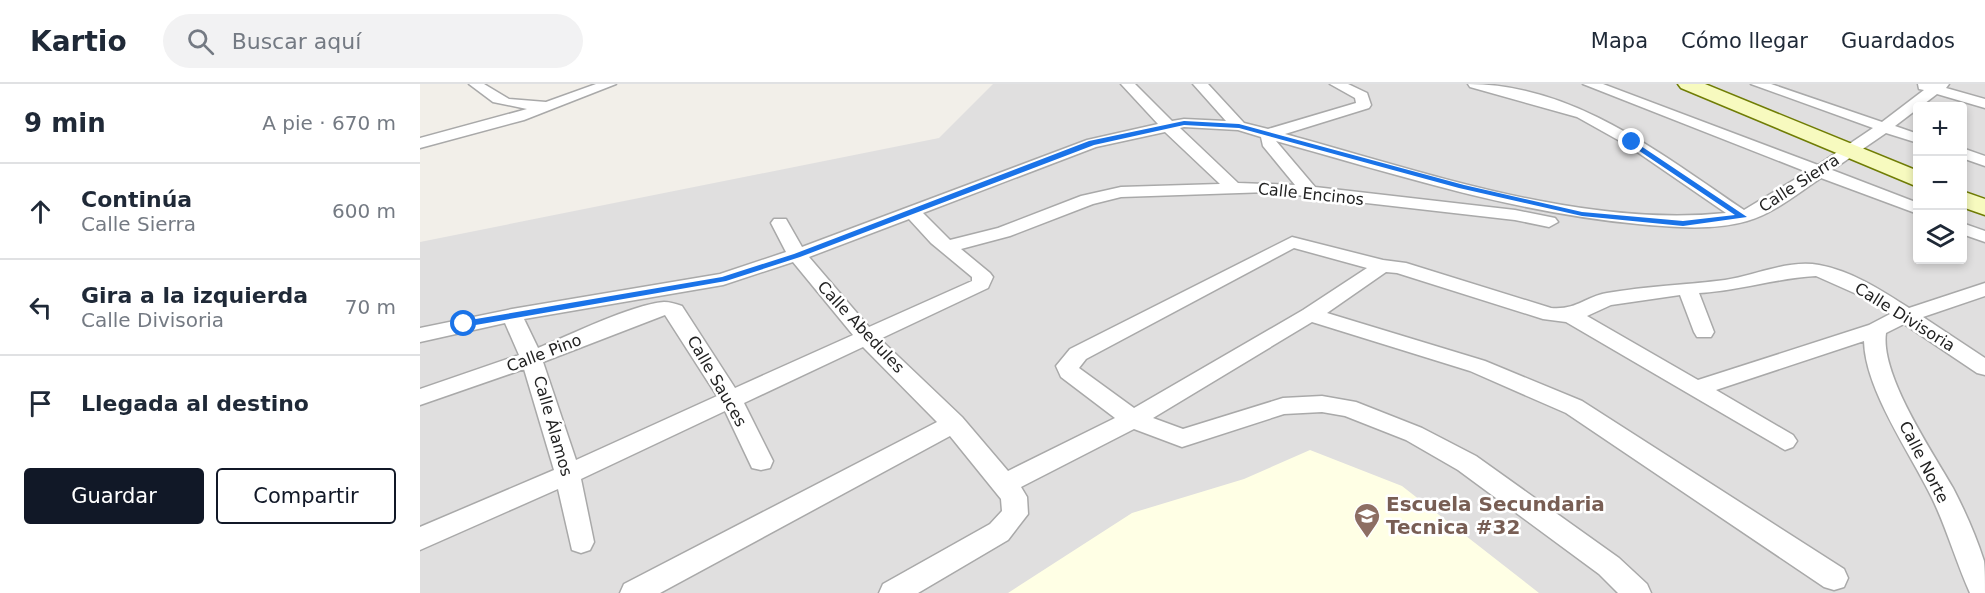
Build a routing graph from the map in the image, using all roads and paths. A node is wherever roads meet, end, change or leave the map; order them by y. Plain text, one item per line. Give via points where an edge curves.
1 (476, 84) edge
2 (1128, 84) edge
3 (1200, 84) edge
4 (1337, 84) edge
5 (1475, 84) edge
6 (1590, 84) edge
7 (1688, 84) edge
8 (1713, 84) edge
9 (1758, 84) edge
10 (1918, 84) edge
11 (606, 85) edge
12 (1938, 87) edge
13 (493, 99) junction
14 (1985, 104) edge
15 (552, 105) junction
16 (1167, 125) junction
17 (1239, 126) junction
18 (1882, 127) junction
19 (458, 133) junction
20 (1269, 134) junction
21 (1913, 138) edge
22 (420, 142) edge
23 (1855, 148) junction
24 (1967, 155) edge
25 (1985, 160) edge
26 (1913, 168) edge
27 (1818, 171) junction
28 (1913, 178) edge
29 (1234, 188) junction
30 (1967, 189) edge
31 (1311, 193) junction
32 (1985, 196) edge
33 (1967, 200) edge
34 (1913, 207) edge
35 (1985, 208) edge
36 (911, 211) junction
37 (1743, 217) junction
38 (1645, 220) junction
39 (780, 223) dead end
40 (1967, 230) edge
41 (1985, 237) edge
42 (946, 246) junction
43 (797, 255) junction
44 (1382, 266) junction
45 (1687, 288) junction
46 (1985, 289) edge
47 (667, 308) joint
48 (512, 315) junction
49 (1310, 315) junction
50 (1906, 315) junction
51 (1570, 316) junction
52 (1876, 330) junction
53 (1704, 332) dead end
54 (420, 335) edge
55 (867, 338) junction
56 (533, 358) junction
57 (1985, 368) edge
58 (1696, 389) junction
59 (420, 397) edge
60 (730, 398) junction
61 (1133, 419) junction
62 (954, 423) junction
63 (1785, 441) dead end
64 (761, 461) dead end
65 (568, 474) junction
66 (1005, 484) junction
67 (420, 539) edge
68 (581, 542) dead end
69 (1834, 578) dead end
70 (634, 593) edge
71 (893, 593) edge
72 (1637, 593) edge
73 (1983, 593) edge

1 - 13 street
2 - 16 street
3 - 17 street
4 - 20 street via 1362,96 1364,105
5 - 37 street via 1582,114 1632,142
6 - 27 street
7 - 23 main road
8 - 23 main road
9 - 18 street
10 - 12 street
11 - 15 street
12 - 14 street
12 - 18 street, Calle Sierra
13 - 15 street via 522,105
13 - 19 street via 479,120
15 - 19 street
16 - 17 street, Calle Sierra
16 - 29 street
16 - 36 street, Calle Sierra via 1092,143
17 - 20 street, Calle Sierra
18 - 21 street
18 - 23 street, Calle Sierra
19 - 22 street
20 - 31 street via 1268,143
20 - 38 street, Calle Sierra via 1539,205
23 - 26 main road
23 - 27 street, Calle Sierra
23 - 28 main road
24 - 25 street
27 - 34 street
27 - 37 street, Calle Sierra
29 - 31 street, Calle Encinos via 1269,187
29 - 42 street, Calle Encinos via 1121,192 1087,200 1004,232
30 - 32 main road
31 - 38 street, Calle Encinos via 1607,228 1631,228
33 - 35 main road
36 - 42 street
36 - 43 street, Calle Sierra
37 - 38 street, Calle Sierra via 1683,223
39 - 43 street, Calle Abedules
40 - 41 street
42 - 55 street via 979,273 982,282
43 - 48 street, Calle Sierra via 704,284
43 - 55 street, Calle Abedules
44 - 49 street
44 - 51 street via 1400,267 1550,314
44 - 61 street via 1287,243 1071,360 1069,372
45 - 50 street, Calle Divisoria via 1724,286 1798,271 1823,271
45 - 51 street via 1606,299
45 - 53 street
46 - 50 street
47 - 56 street, Calle Pino
47 - 60 street, Calle Sauces via 675,311
48 - 54 street, Calle Sierra
48 - 56 street, Calle Álamos
49 - 61 street
49 - 69 street via 1474,363 1533,386 1574,407
50 - 52 street
50 - 57 street, Calle Divisoria
51 - 58 street
52 - 58 street
52 - 73 street, Calle Norte via 1873,341 1881,371 1911,441 1944,496
55 - 60 street
55 - 62 street, Calle Abedules
56 - 59 street, Calle Pino
56 - 65 street, Calle Álamos
58 - 63 street
60 - 64 street, Calle Sauces
60 - 65 street
61 - 66 street
61 - 72 street via 1182,438 1283,406 1322,404 1348,408 1414,434 1467,463 1609,566
62 - 66 street, Calle Abedules
62 - 70 street
65 - 67 street
65 - 68 street, Calle Álamos
66 - 71 street, Calle Abedules via 1014,497 1015,514 999,532

